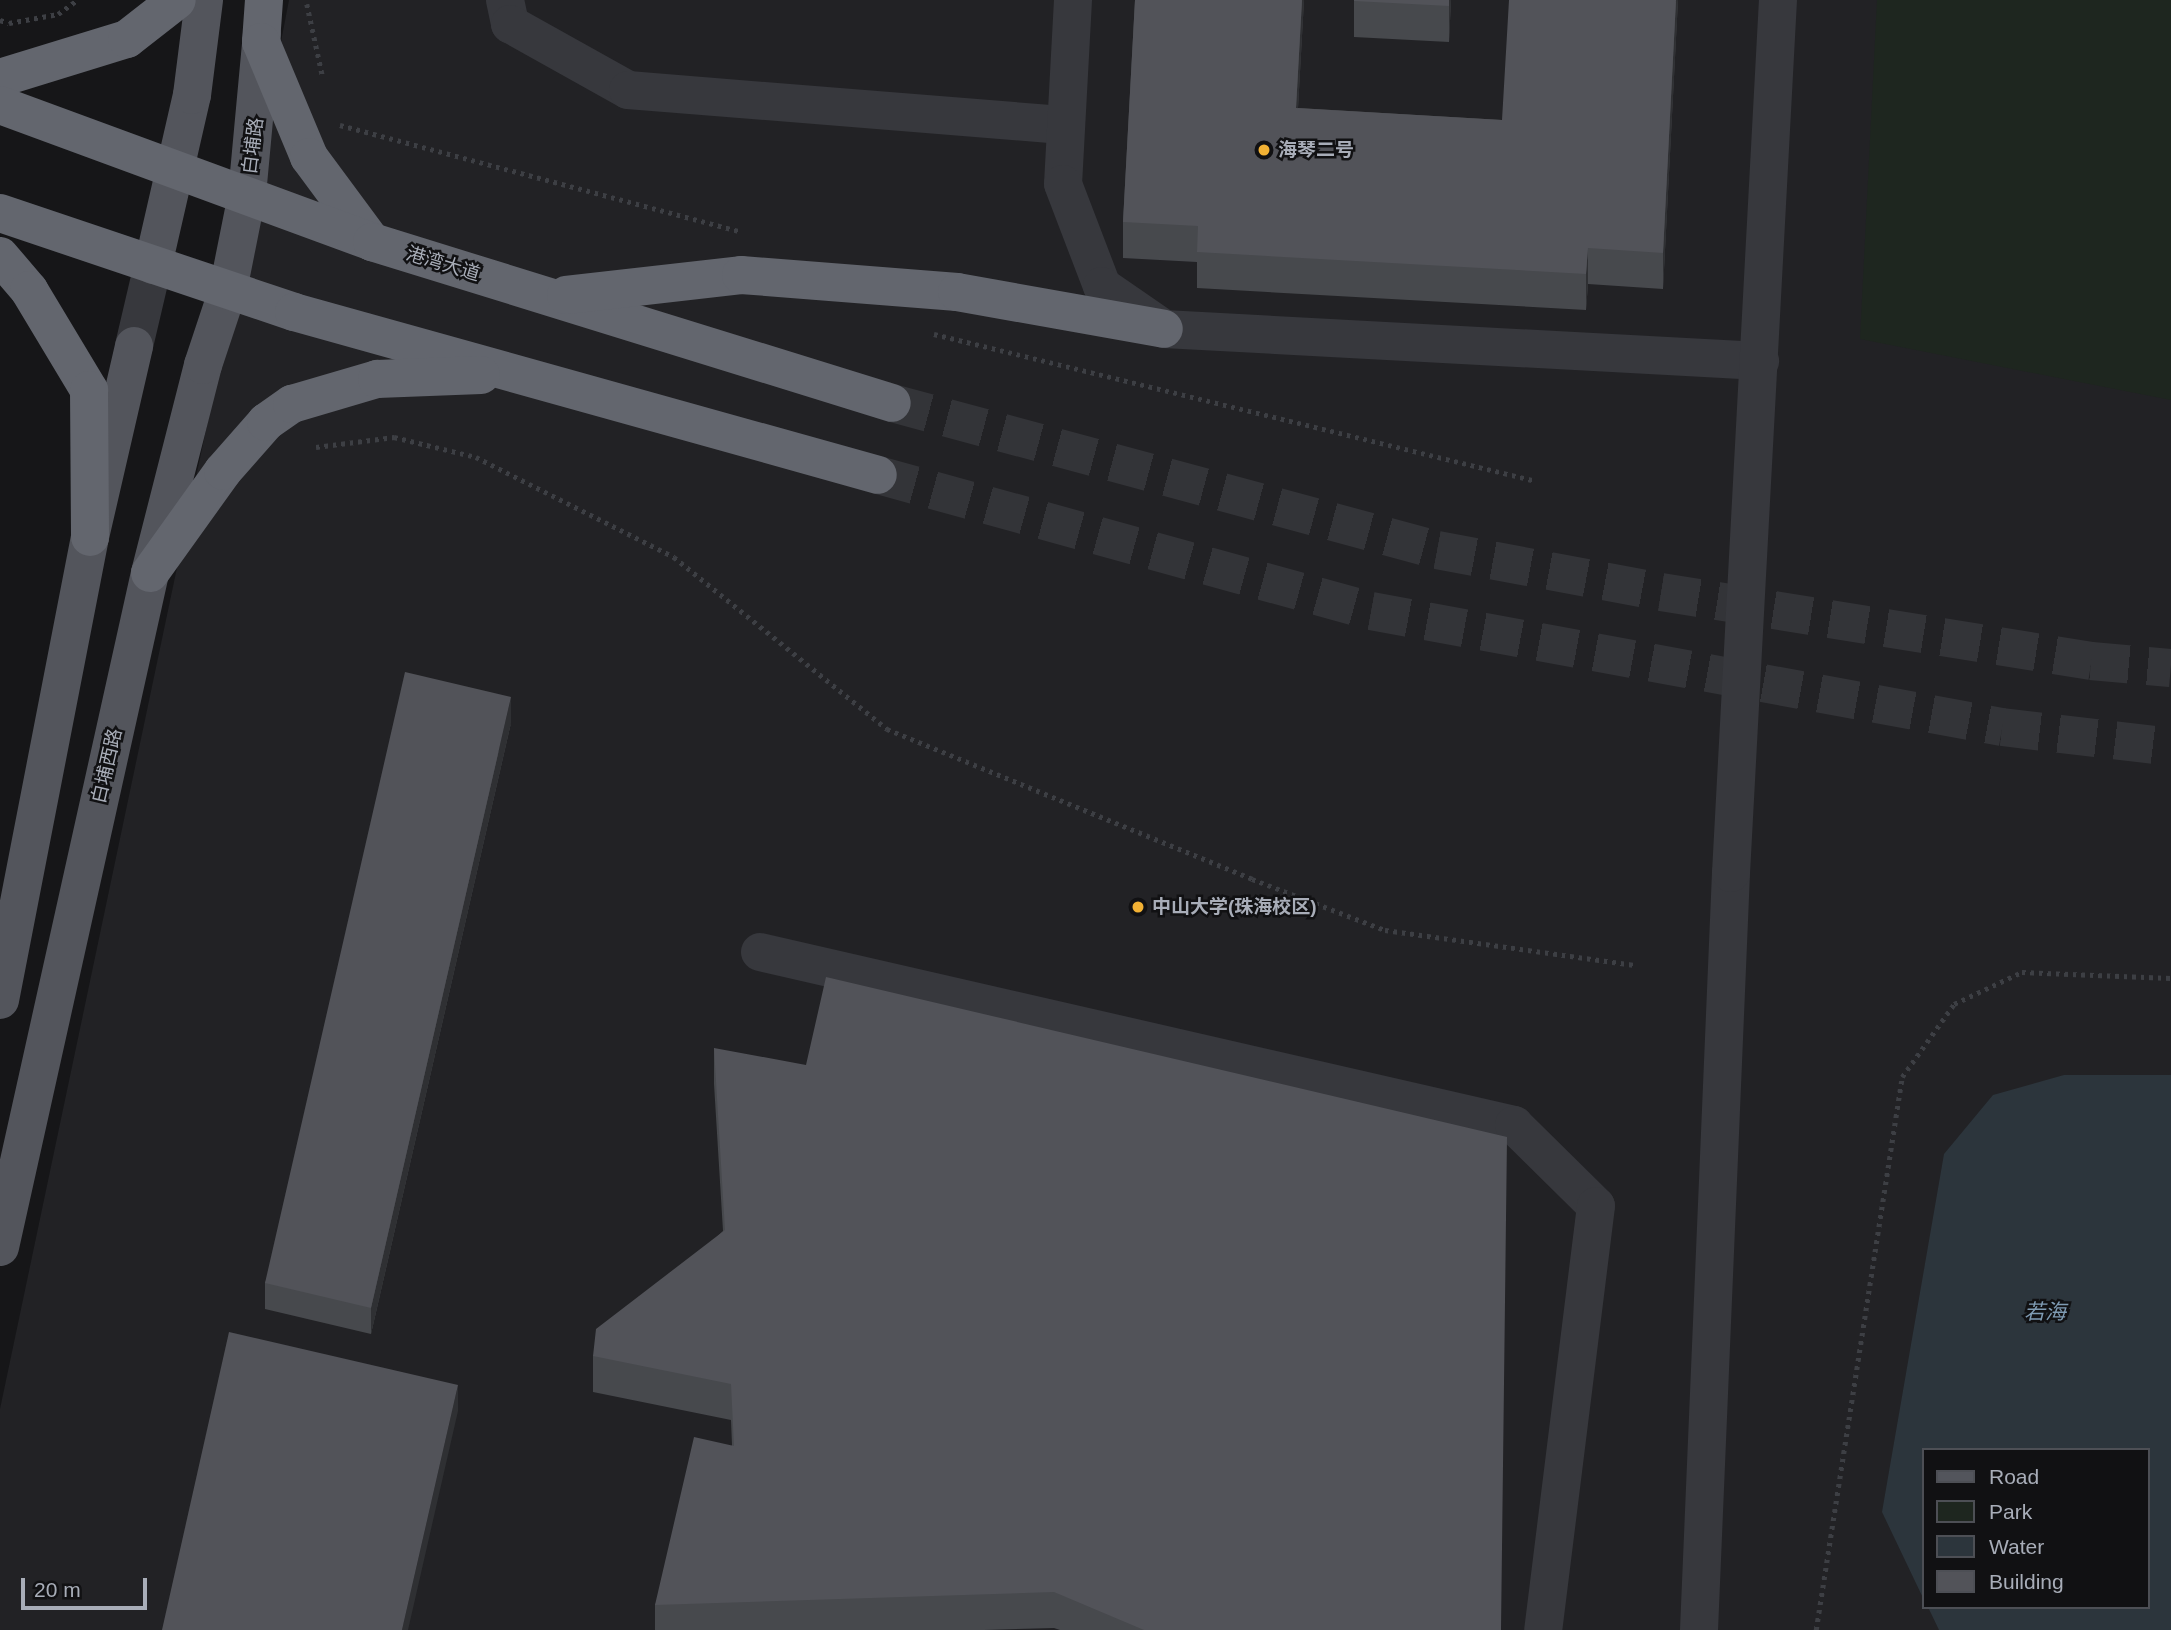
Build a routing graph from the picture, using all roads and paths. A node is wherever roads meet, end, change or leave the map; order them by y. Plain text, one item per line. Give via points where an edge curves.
1 (77, 0) edge
2 (177, 0) edge
3 (204, 0) edge
4 (264, 0) edge
5 (306, 0) edge
6 (505, 0) edge
7 (1073, 0) edge
8 (1778, 0) edge
9 (0, 20) edge
10 (0, 78) edge
11 (324, 82) dead end
12 (0, 105) edge
13 (1066, 125) junction
14 (173, 167) junction
15 (247, 195) junction
16 (0, 213) edge
17 (372, 242) junction
18 (0, 256) edge
19 (153, 265) junction
20 (228, 289) junction
21 (550, 297) junction
22 (1164, 329) junction
23 (134, 346) joint
24 (1759, 361) junction
25 (518, 373) junction
26 (892, 403) tunnel mouth
27 (316, 447) dead end
28 (878, 475) tunnel mouth
29 (90, 537) junction
30 (150, 573) junction
31 (760, 952) dead end
32 (1635, 965) dead end
33 (2171, 978) edge
34 (0, 1000) edge
35 (0, 1247) edge
36 (1543, 1630) edge
37 (1699, 1630) edge
38 (1816, 1630) edge

1 - 9 path via 58,14 9,23
2 - 10 highway via 127,38
3 - 14 main road via 192,95
4 - 15 main road, 白埔路
4 - 17 highway via 261,42 309,157
5 - 11 path
6 - 13 street via 510,24 628,90
7 - 13 street
8 - 24 street
12 - 14 highway, 港湾大道
13 - 22 street via 1063,184 1102,286
14 - 15 highway, 港湾大道
14 - 19 main road
15 - 17 highway, 港湾大道
15 - 20 main road, 白埔路
16 - 19 highway
17 - 21 highway, 港湾大道
18 - 29 highway via 29,290 89,390
19 - 20 highway
19 - 23 street
20 - 25 highway
20 - 30 main road, 白埔西路 via 203,365
21 - 22 highway via 741,275 957,292
21 - 26 highway, 港湾大道
22 - 24 street
23 - 29 main road
24 - 37 street via 1730,887
25 - 28 highway
25 - 30 highway via 377,379 292,404 266,422 223,471
27 - 32 path via 394,437 476,457 674,557 887,729 1252,879 1385,930
29 - 34 main road
30 - 35 main road, 白埔西路
31 - 36 street via 1514,1125 1596,1206
33 - 38 path via 2022,972 1954,1004 1902,1077

